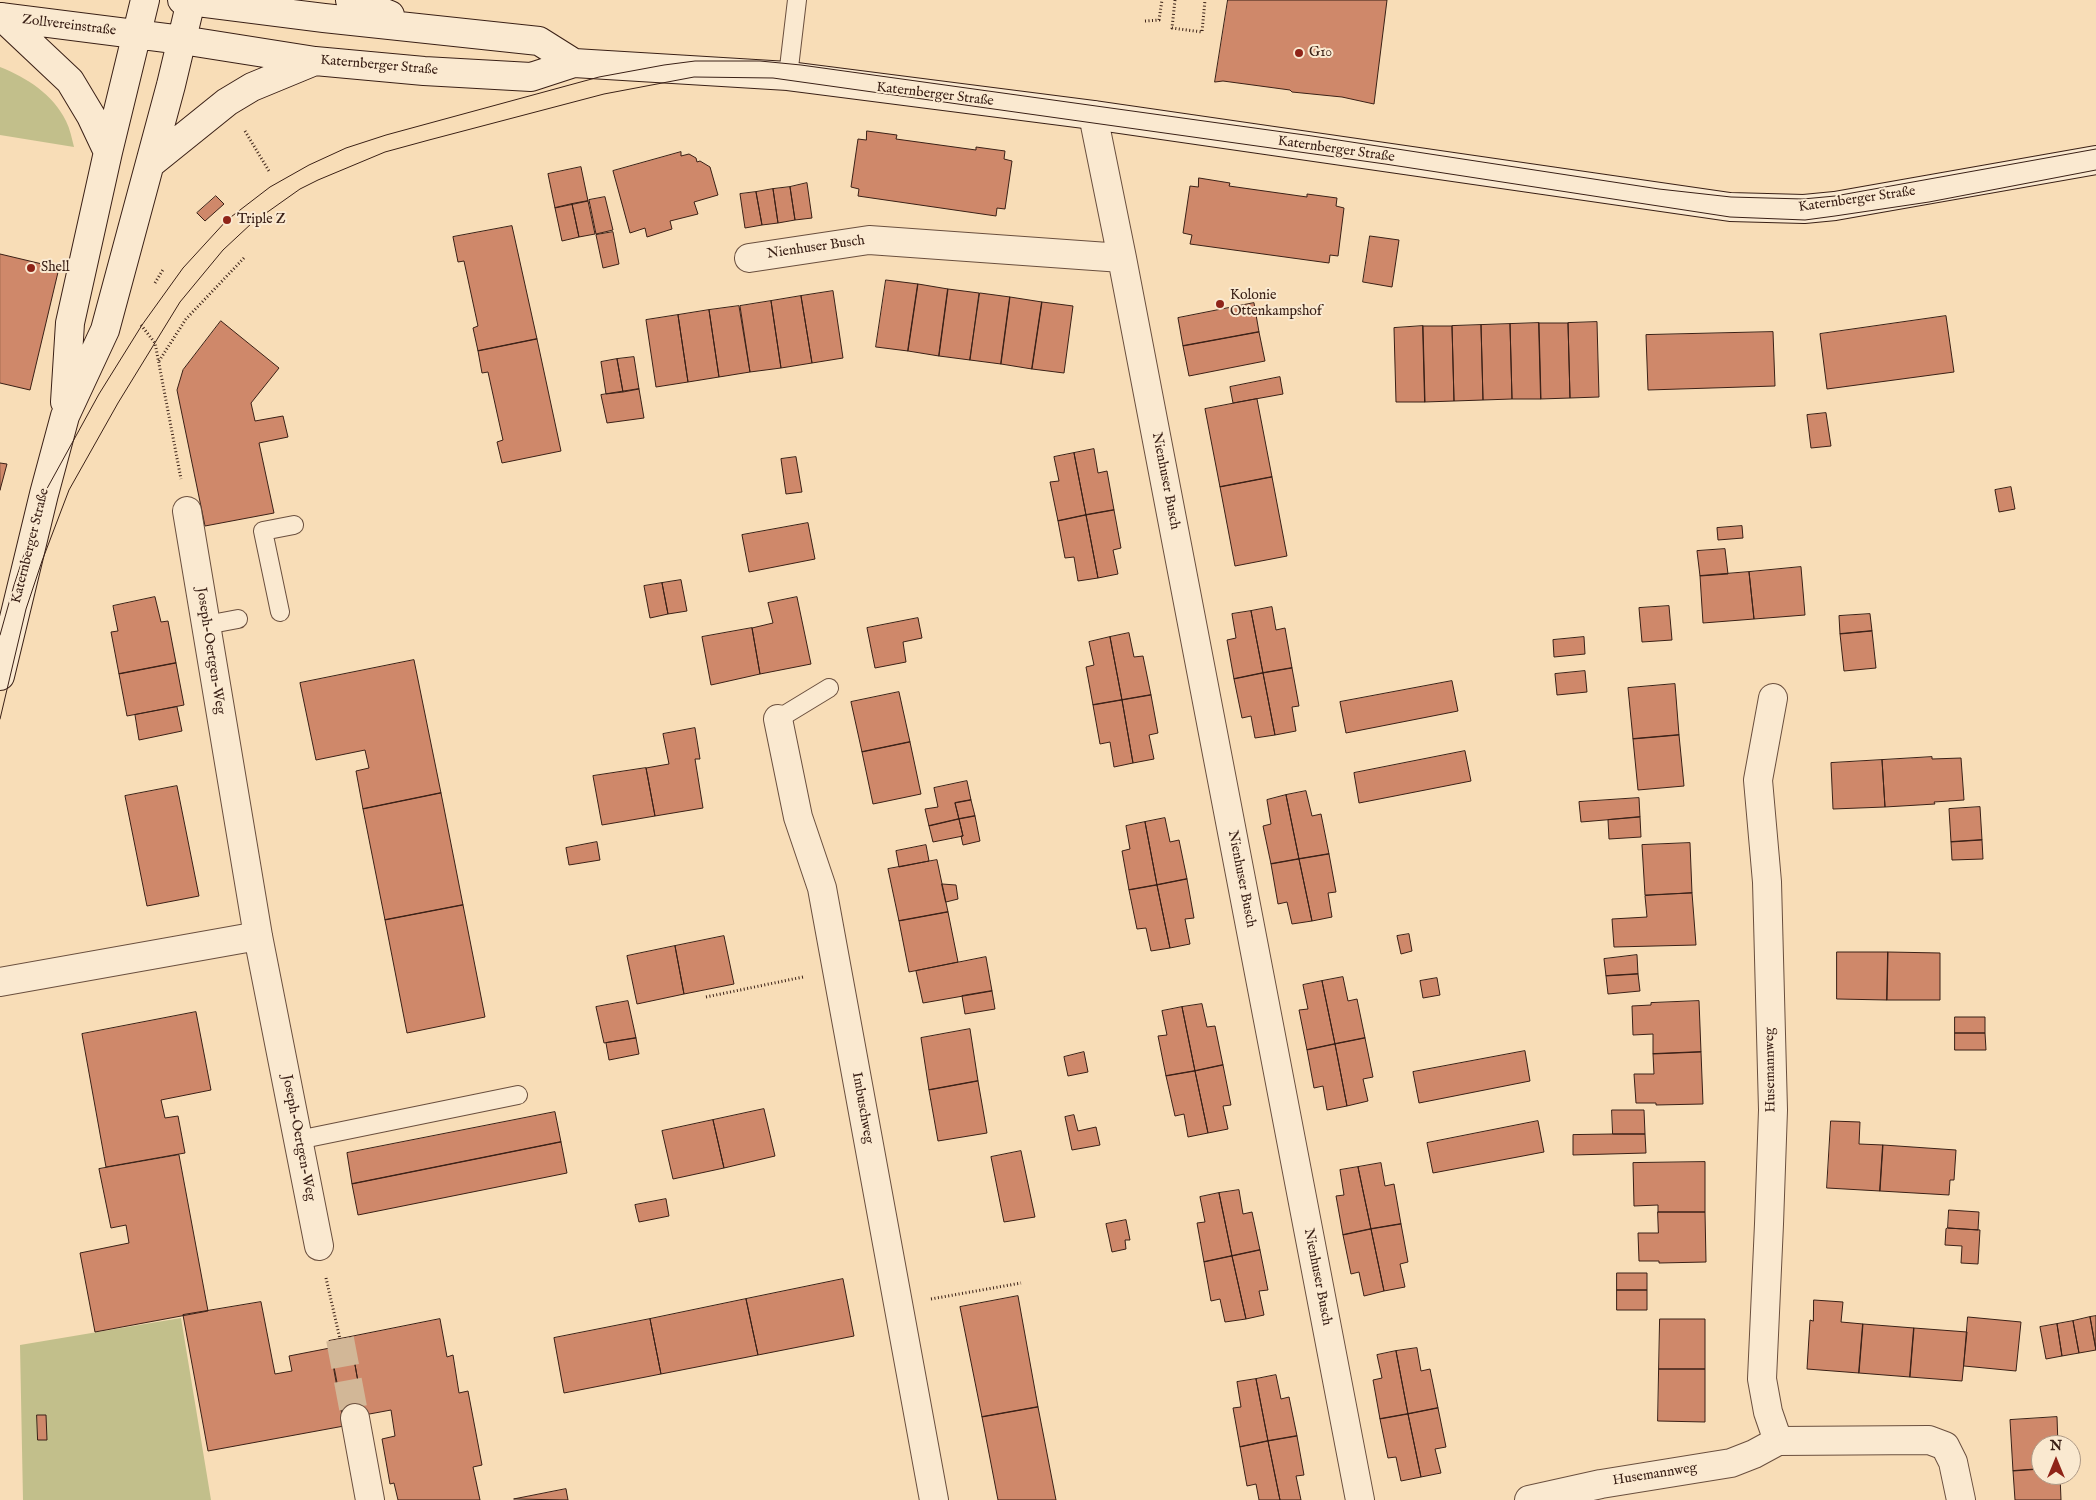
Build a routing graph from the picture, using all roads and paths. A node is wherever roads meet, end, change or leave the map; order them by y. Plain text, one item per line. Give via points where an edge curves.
1 (145, 0) edge
2 (350, 0) edge
3 (797, 0) edge
4 (1162, 0) edge
5 (1175, 0) edge
6 (1205, 0) edge
7 (186, 1) edge
8 (1, 17) edge
9 (1145, 22) dead end
10 (424, 28) junction
11 (137, 35) junction
12 (182, 40) junction
13 (315, 61) junction
14 (574, 63) junction
15 (788, 76) junction
16 (1093, 115) junction
17 (242, 126) dead end
18 (108, 152) junction
19 (2096, 160) edge
20 (150, 164) junction
21 (269, 172) dead end
22 (244, 258) dead end
23 (749, 258) dead end
24 (1122, 258) junction
25 (159, 361) dead end
26 (161, 366) dead end
27 (65, 416) junction
28 (187, 511) joint
29 (294, 525) dead end
30 (280, 612) dead end
31 (238, 619) dead end
32 (206, 624) junction
33 (0, 676) edge
34 (829, 688) dead end
35 (1773, 698) dead end
36 (778, 719) joint
37 (258, 936) junction
38 (837, 969) junction
39 (0, 982) edge
40 (706, 997) dead end
41 (518, 1095) dead end
42 (298, 1140) junction
43 (318, 1246) joint
44 (1022, 1283) dead end
45 (899, 1305) junction
46 (340, 1339) tunnel mouth
47 (355, 1418) tunnel mouth
48 (1778, 1441) junction
49 (370, 1500) edge
50 (934, 1500) edge
51 (1360, 1500) edge
52 (1529, 1500) edge
53 (1961, 1500) edge

1 - 11 street, Katernberger Straße
2 - 10 street
3 - 15 lane
4 - 9 path via 1159,20
5 - 6 path via 1172,28 1202,32
7 - 10 street, Katernberger Straße
7 - 12 street, Katernberger Straße
8 - 11 street, Zollvereinstraße
8 - 18 street via 70,81 92,116
10 - 14 street, Katernberger Straße via 539,41
11 - 12 street, Katernberger Straße
11 - 18 street, Katernberger Straße
12 - 13 street, Katernberger Straße
12 - 20 street, Katernberger Straße
13 - 14 street, Katernberger Straße via 531,77
13 - 20 street via 252,87 226,102
14 - 15 street, Katernberger Straße
15 - 16 street, Katernberger Straße
16 - 19 street, Katernberger Straße via 1684,201 1755,208 1835,206
16 - 24 street, Nienhuser Busch
17 - 21 path
18 - 27 street, Katernberger Straße via 70,323
20 - 27 street, Katernberger Straße via 105,330
22 - 25 path via 186,319
23 - 24 street, Nienhuser Busch via 869,240
24 - 51 street, Nienhuser Busch
26 - 28 path
27 - 33 street, Katernberger Straße
28 - 32 street, Joseph-Oertgen-Weg
29 - 30 lane via 263,532
31 - 32 lane
32 - 37 street, Joseph-Oertgen-Weg
34 - 36 lane
35 - 48 street, Husemannweg via 1758,780 1767,882 1772,1110 1762,1379
36 - 38 street, Imbuschweg via 798,817 822,888
37 - 39 street
37 - 42 street, Joseph-Oertgen-Weg
38 - 40 path
38 - 45 street, Imbuschweg
41 - 42 lane
42 - 43 street, Joseph-Oertgen-Weg
43 - 46 path
44 - 45 path
45 - 50 street, Imbuschweg
47 - 49 street
48 - 52 street, Husemannweg via 1731,1463 1601,1484
48 - 53 street, Husemannweg via 1928,1440 1945,1446 1953,1462

